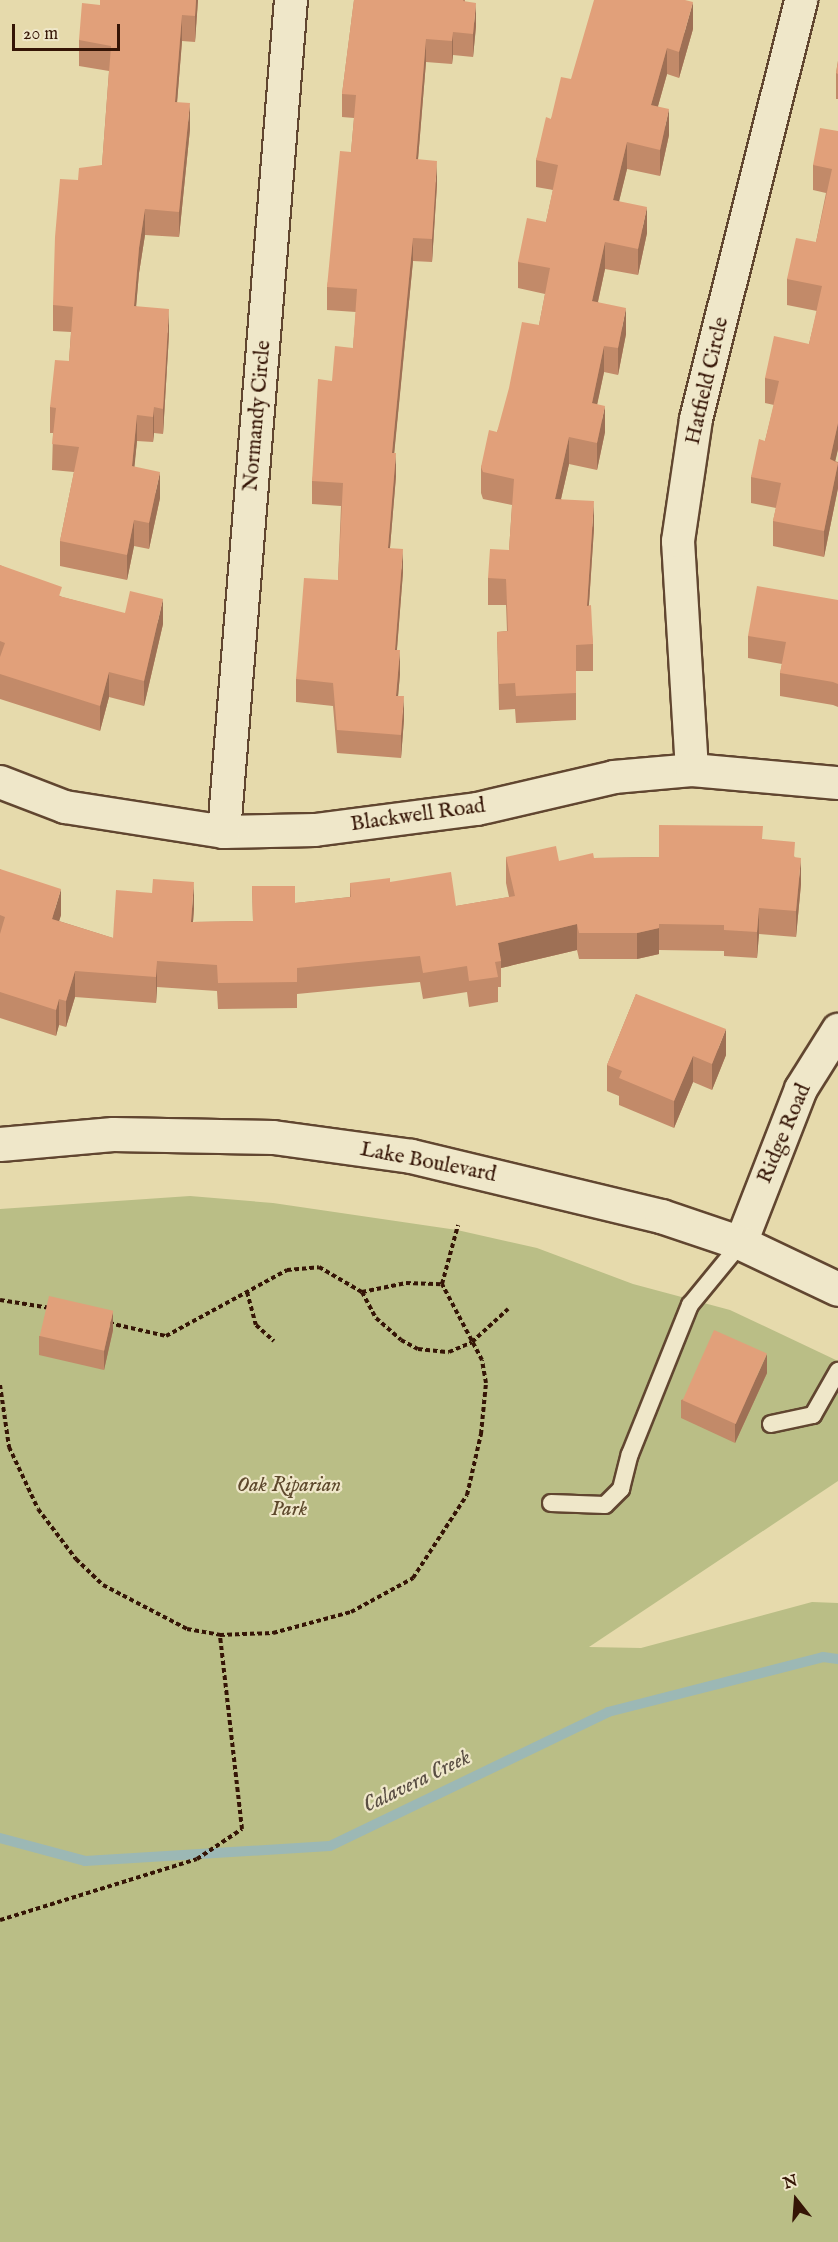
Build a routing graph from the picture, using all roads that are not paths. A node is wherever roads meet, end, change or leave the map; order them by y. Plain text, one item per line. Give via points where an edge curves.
1 (291, 0) edge
2 (801, 0) edge
3 (692, 770) junction
4 (0, 782) edge
5 (838, 783) edge
6 (224, 832) junction
7 (838, 1030) edge
8 (0, 1144) edge
9 (741, 1243) junction
10 (838, 1288) edge
11 (838, 1371) edge
12 (771, 1424) dead end
13 (551, 1503) dead end

1 - 6 street, Normandy Circle
2 - 3 street, Hatfield Circle via 696,419 678,541
3 - 5 street, Blackwell Road
3 - 6 street, Blackwell Road via 614,777 477,809 315,830
4 - 6 street, Blackwell Road via 65,807
7 - 9 street, Ridge Road via 801,1089
8 - 9 main road, Lake Boulevard via 113,1134 273,1137 411,1156 661,1216
9 - 10 main road, Lake Boulevard
9 - 13 lane via 690,1305 630,1454 621,1489 604,1505
11 - 12 lane via 813,1415

